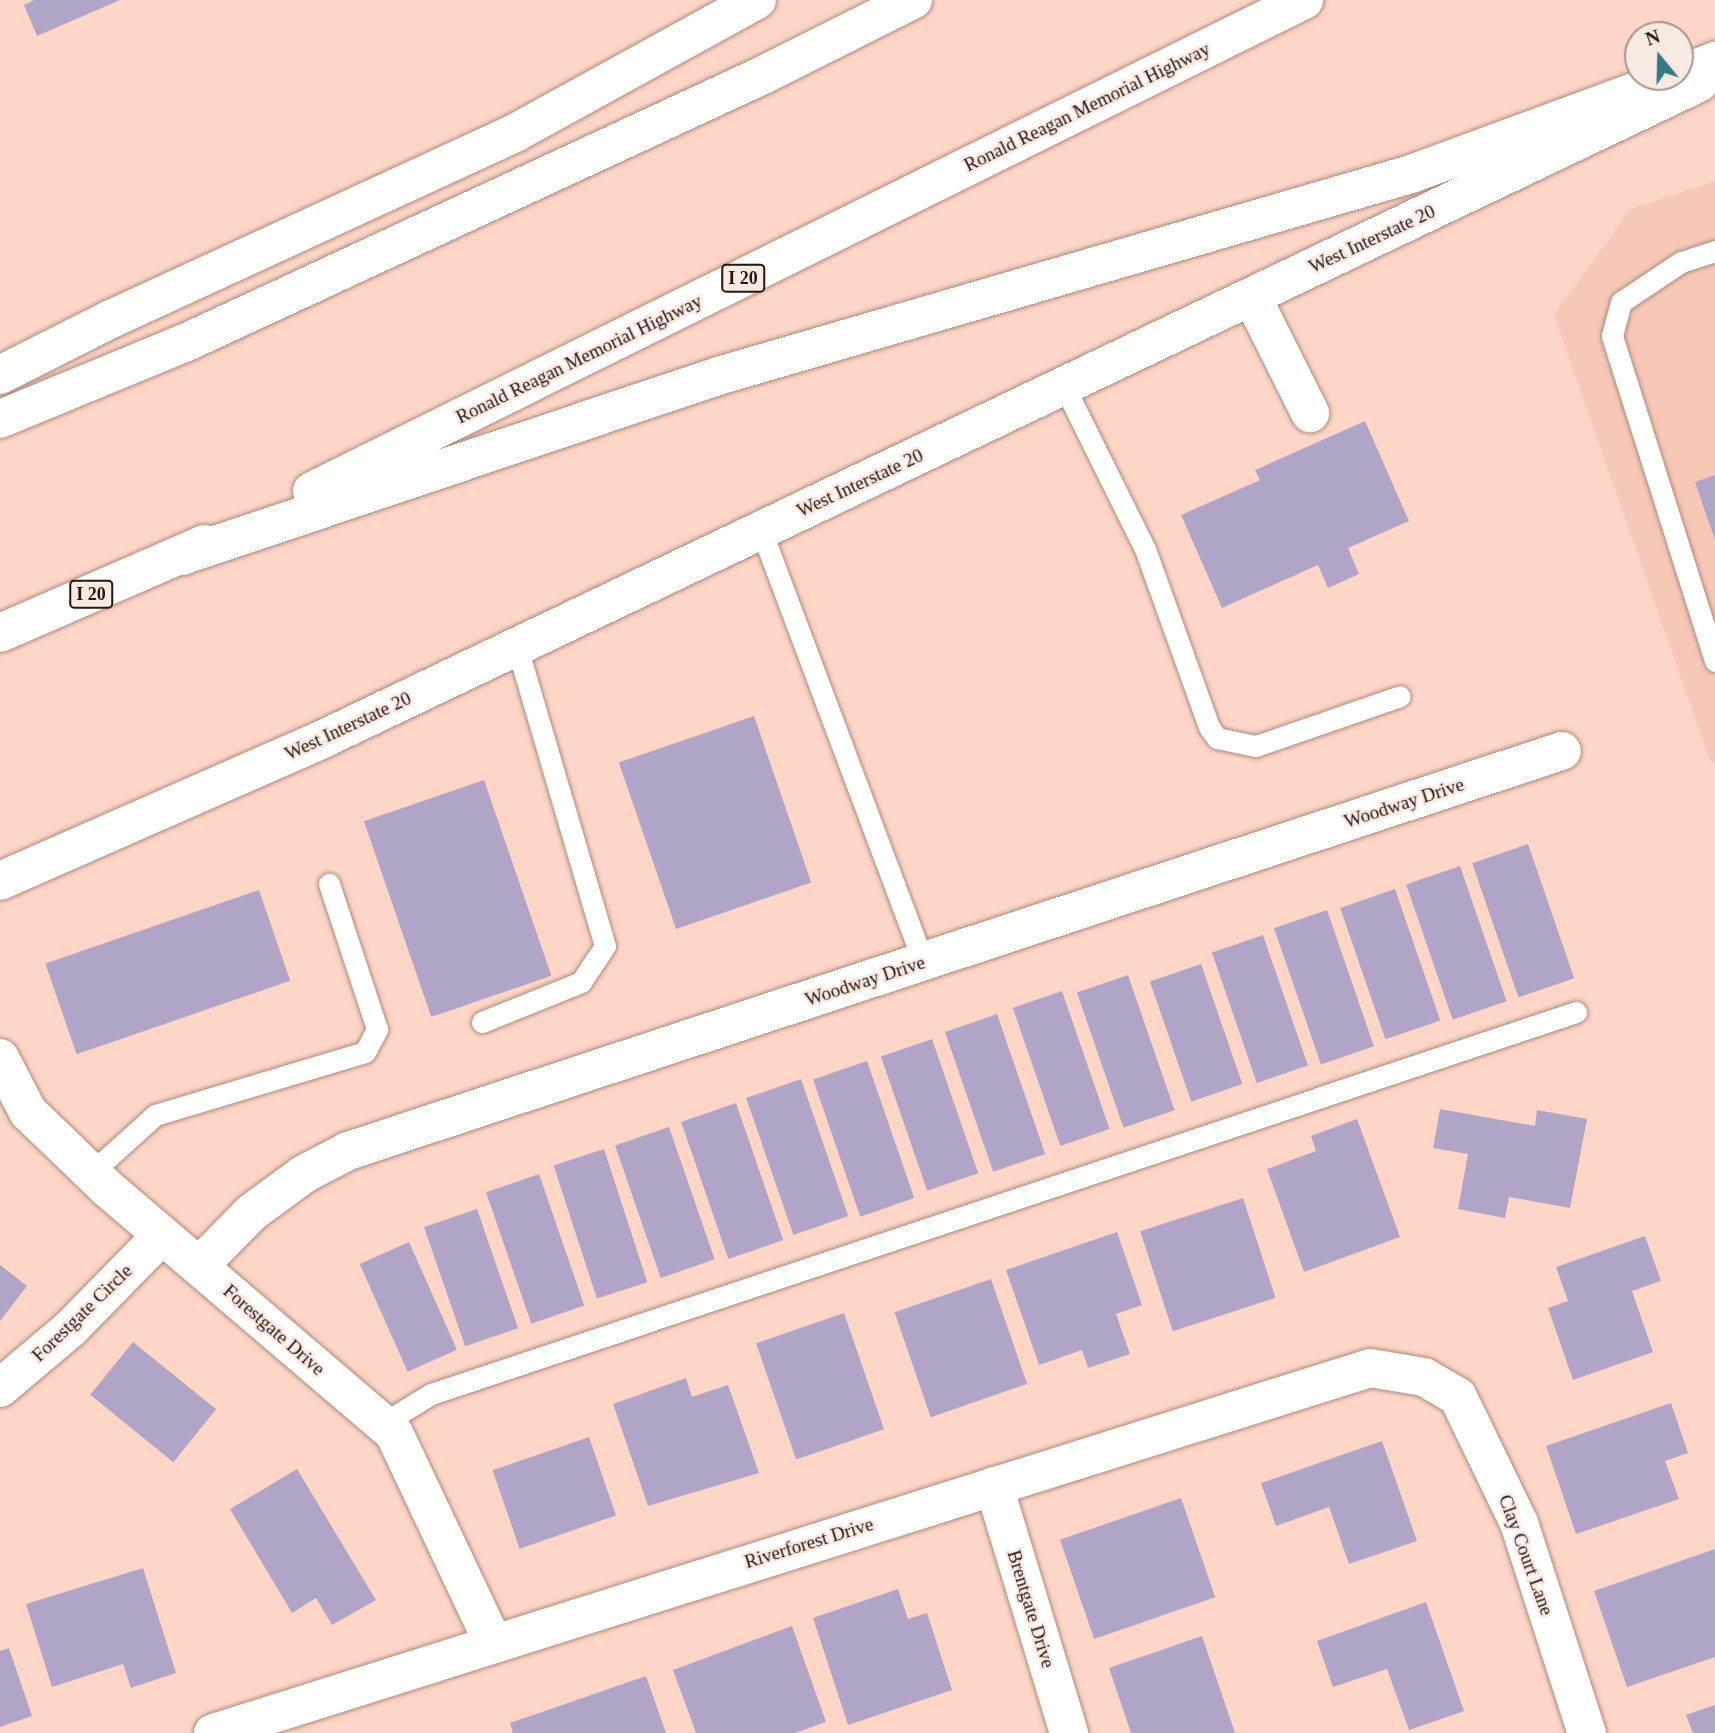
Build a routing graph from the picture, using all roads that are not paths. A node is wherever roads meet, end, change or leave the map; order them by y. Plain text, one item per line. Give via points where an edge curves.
1 (757, 0) edge
2 (913, 0) edge
3 (1304, 0) edge
4 (1715, 61) edge
5 (1694, 69) edge
6 (1715, 76) edge
7 (1637, 91) edge
8 (1715, 251) edge
9 (1252, 297) junction
10 (0, 375) edge
11 (1064, 386) junction
12 (1310, 413) dead end
13 (0, 419) edge
14 (761, 530) junction
15 (182, 556) junction
16 (0, 633) edge
17 (517, 647) junction
18 (1715, 661) edge
19 (1400, 696) dead end
20 (1562, 751) dead end
21 (0, 881) edge
22 (329, 884) dead end
23 (923, 962) junction
24 (1576, 1012) dead end
25 (482, 1022) dead end
26 (0, 1058) edge
27 (14, 1121) edge
28 (92, 1172) junction
29 (162, 1235) junction
30 (199, 1266) junction
31 (1407, 1373) joint
32 (0, 1388) edge
33 (382, 1424) junction
34 (994, 1486) junction
35 (493, 1642) junction
36 (213, 1733) edge
37 (1069, 1733) edge
38 (1587, 1733) edge

1 - 10 main road via 515,133 111,318
2 - 13 main road via 761,76 187,342
3 - 15 main road, Ronald Reagan Memorial Highway / I 20
4 - 5 main road
6 - 9 main road, West Interstate 20
7 - 15 main road via 1411,174 718,376
8 - 18 lane via 1681,262 1622,302 1612,336
9 - 11 main road, West Interstate 20
9 - 12 main road
11 - 14 main road, West Interstate 20
11 - 19 lane via 1145,549 1209,727 1217,738 1256,746
14 - 17 main road, West Interstate 20
14 - 23 lane
15 - 16 main road, Ronald Reagan Memorial Highway / I 20
17 - 21 main road, West Interstate 20 via 323,739
17 - 25 lane via 605,946 581,982
20 - 23 main road, Woodway Drive
22 - 28 lane via 377,1029 365,1052 155,1115
23 - 30 main road, Woodway Drive via 348,1151 304,1174 251,1213
24 - 33 lane via 431,1394
26 - 27 main road, Forestgate Drive
27 - 28 main road, Forestgate Drive
28 - 29 main road, Forestgate Drive
29 - 30 main road, Forestgate Drive
29 - 32 main road, Forestgate Circle via 71,1328
30 - 33 main road, Forestgate Drive
31 - 34 main road, Riverforest Drive via 1370,1368
31 - 38 main road, Clay Court Lane via 1424,1377 1458,1397 1519,1523
33 - 35 main road, Forestgate Drive via 394,1433
34 - 35 main road, Riverforest Drive
34 - 37 main road, Brentgate Drive
35 - 36 main road, Riverforest Drive

